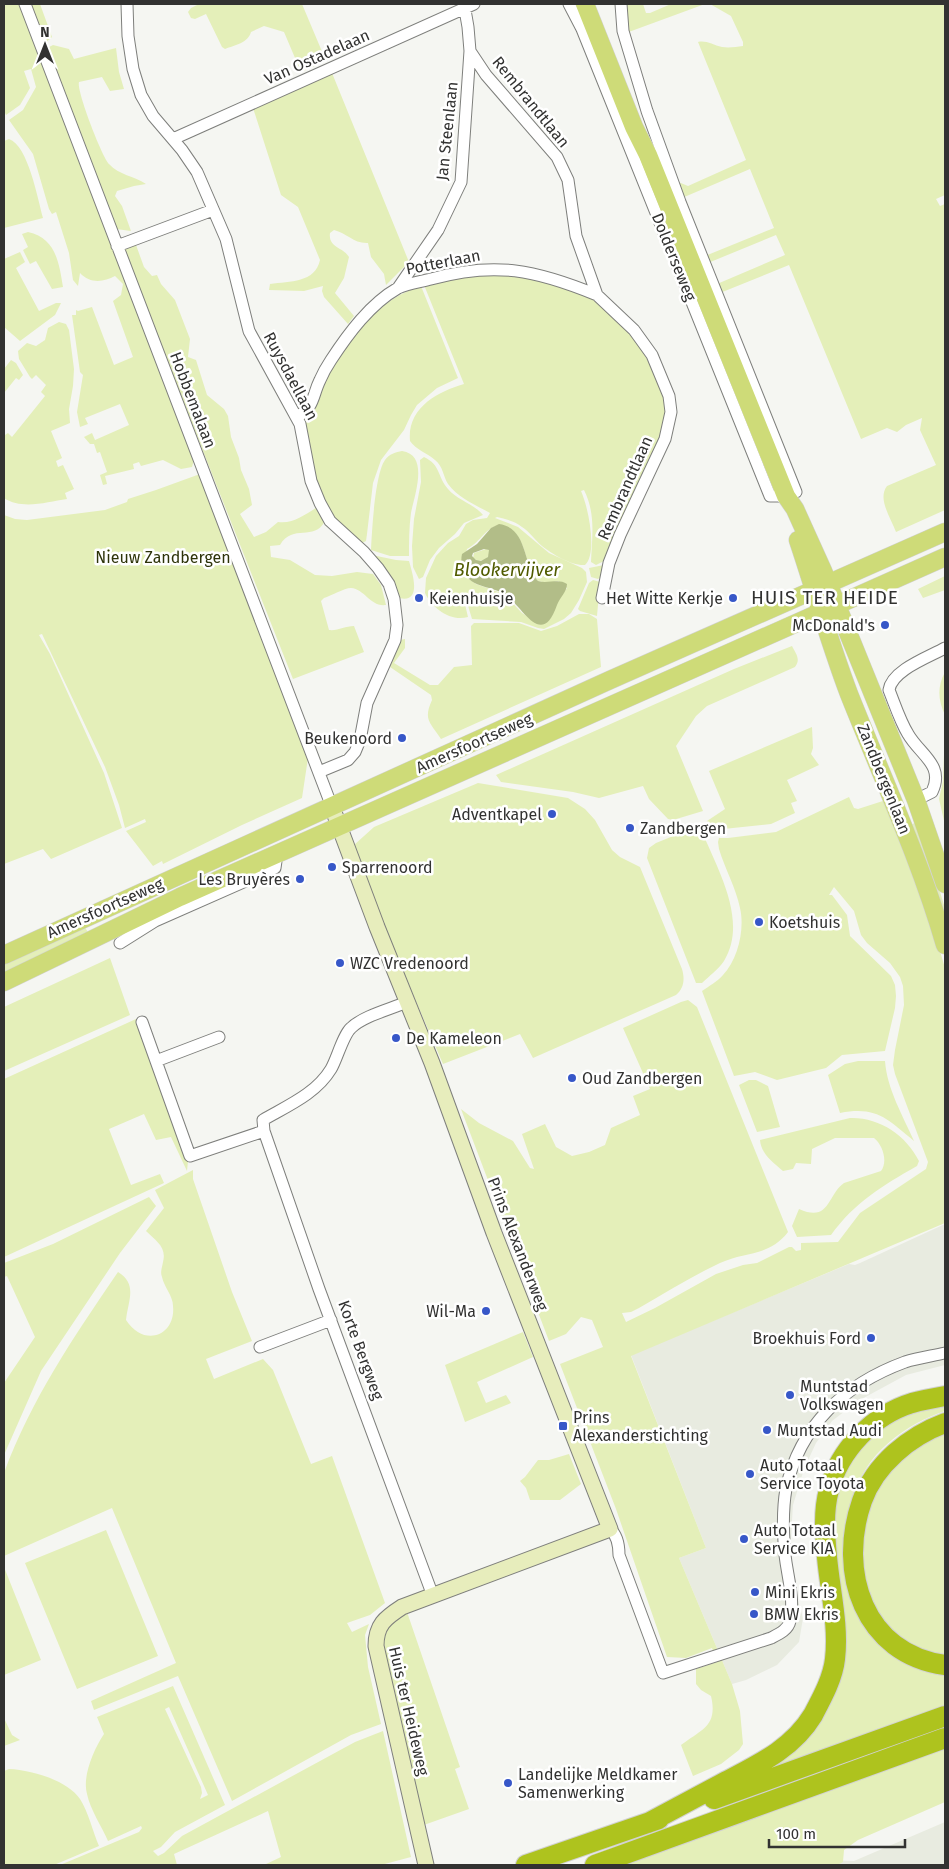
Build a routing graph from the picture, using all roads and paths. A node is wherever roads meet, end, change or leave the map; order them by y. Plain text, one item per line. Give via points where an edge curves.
1 (25, 4) edge
2 (569, 4) edge
3 (585, 4) edge
4 (597, 4) edge
5 (621, 4) edge
6 (468, 5) edge
7 (129, 6) edge
8 (470, 51) junction
9 (173, 139) junction
10 (648, 155) junction
11 (214, 210) junction
12 (117, 246) junction
13 (398, 288) junction
14 (597, 295) junction
15 (297, 417) junction
16 (786, 496) junction
17 (945, 532) edge
18 (945, 558) edge
19 (821, 588) junction
20 (602, 598) dead end
21 (829, 610) junction
22 (945, 648) edge
23 (319, 772) junction
24 (916, 800) junction
25 (332, 806) junction
26 (896, 808) junction
27 (339, 826) junction
28 (277, 854) junction
29 (945, 884) edge
30 (120, 943) dead end
31 (945, 945) edge
32 (4, 955) edge
33 (4, 982) edge
34 (408, 1002) junction
35 (142, 1022) dead end
36 (219, 1037) dead end
37 (156, 1060) junction
38 (264, 1131) junction
39 (331, 1320) junction
40 (260, 1347) dead end
41 (945, 1353) edge
42 (945, 1396) edge
43 (945, 1423) edge
44 (610, 1529) junction
45 (433, 1596) junction
46 (945, 1665) edge
47 (945, 1716) edge
48 (945, 1738) edge
49 (648, 1823) junction
50 (424, 1860) edge
51 (526, 1865) edge
52 (595, 1865) edge

1 - 12 street, Hobbemalaan
2 - 16 street, Dolderseweg via 582,29 770,496
3 - 10 main road, Dolderseweg
4 - 10 main road, Dolderseweg via 627,77
5 - 16 street, Dolderseweg via 623,31 646,111 796,492
6 - 8 street, Rembrandtlaan
6 - 9 street, Van Ostadelaan
7 - 9 street, Ruysdaellaan via 132,69 153,116
8 - 13 street, Jan Steenlaan via 461,182 438,230
8 - 14 street, Rembrandtlaan via 486,75 557,157 568,180 576,236
9 - 11 street, Ruysdaellaan via 197,172
10 - 16 main road, Dolderseweg
11 - 12 street
11 - 15 street, Ruysdaellaan via 226,240 249,331
12 - 23 street, Hobbemalaan
13 - 14 street, Potterlaan via 449,274 502,269 547,276
13 - 15 street, Potterlaan via 371,310 345,340 319,380 310,407
14 - 20 street, Rembrandtlaan via 634,330 652,355 665,384 671,412 665,439 609,563
15 - 23 street, Ruysdaellaan via 303,432 311,481 320,503 330,521 364,552 389,584 397,625 389,656 367,703 355,752 348,760
16 - 19 main road, Dolderseweg via 795,508
17 - 19 main road, Amersfoortseweg
18 - 21 main road, Amersfoortseweg
19 - 21 main road, Dolderseweg
19 - 25 main road, Amersfoortseweg
21 - 24 main road, Zandbergenlaan
21 - 26 main road, Zandbergenlaan via 848,692
21 - 27 main road, Amersfoortseweg
22 - 24 street via 908,668 890,684 889,690 908,735 935,771 932,792
23 - 25 street, Hobbemalaan
24 - 26 main road
24 - 29 main road, Zandbergenlaan
25 - 27 street, Prins Alexanderweg
25 - 32 main road, Amersfoortseweg
26 - 31 main road, Zandbergenlaan via 933,904
27 - 28 main road, Amersfoortseweg
27 - 34 street, Prins Alexanderweg
28 - 30 street, Amersfoortseweg via 275,868 155,920
28 - 33 main road, Amersfoortseweg via 121,924
34 - 38 street via 350,1028 323,1081 311,1092 263,1120
34 - 44 street, Prins Alexanderweg via 497,1242
35 - 37 street
36 - 37 street
37 - 38 street via 190,1156
38 - 39 street, Korte Bergweg
39 - 40 street
39 - 45 street, Korte Bergweg
41 - 44 street, Prins Alexanderweg via 905,1362 865,1379 837,1400 813,1427 796,1457 786,1490 783,1522 792,1605 790,1623 772,1638 663,1673
42 - 49 highway via 911,1403 867,1428 836,1469 828,1491 825,1523 837,1641 828,1684 812,1716 794,1739 773,1756
43 - 46 highway via 913,1438 880,1470 862,1500 854,1547 857,1588 880,1633 903,1652 930,1663
44 - 45 street
45 - 50 street, Huis ter Heideweg via 390,1615 376,1634
47 - 49 highway
48 - 52 highway
49 - 51 highway

